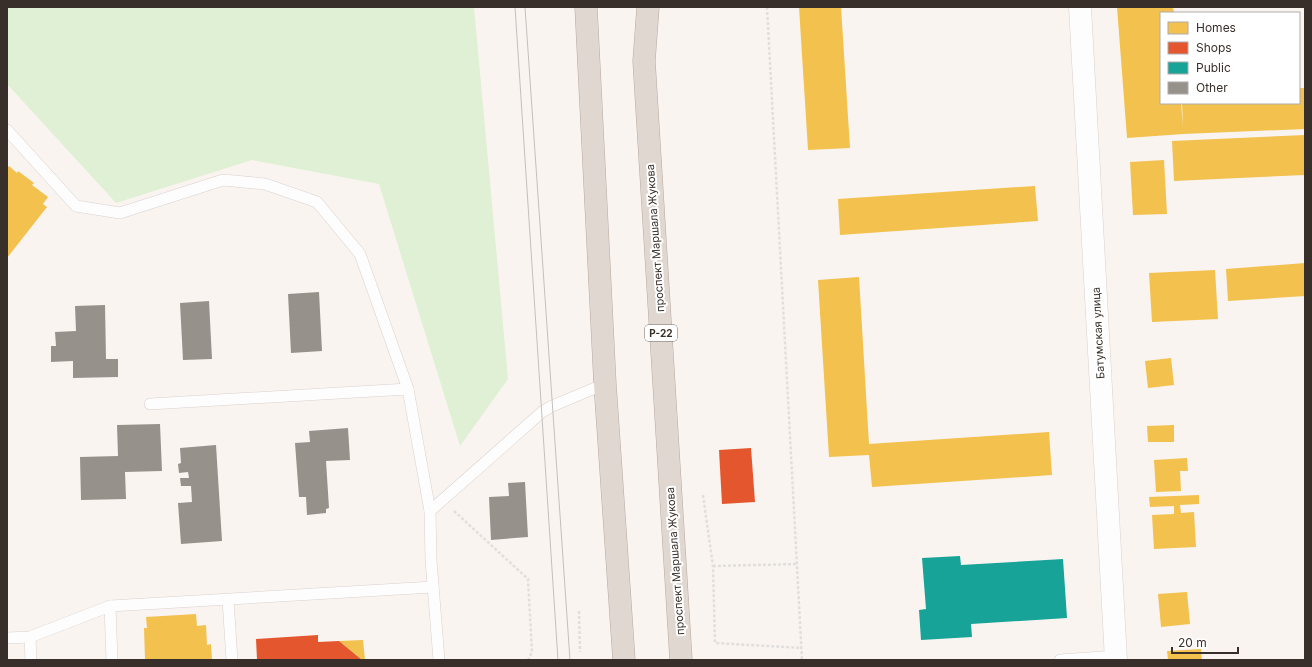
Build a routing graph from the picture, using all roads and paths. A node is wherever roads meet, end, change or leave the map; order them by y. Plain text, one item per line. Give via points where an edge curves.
1 (586, 7) edge
2 (648, 7) edge
3 (767, 7) edge
4 (1080, 7) edge
5 (7, 131) edge
6 (605, 384) junction
7 (408, 389) junction
8 (150, 404) dead end
9 (703, 495) dead end
10 (442, 501) junction
11 (430, 511) junction
12 (798, 564) junction
13 (713, 566) junction
14 (433, 587) junction
15 (228, 600) junction
16 (110, 606) junction
17 (579, 611) dead end
18 (30, 637) junction
19 (7, 638) edge
20 (802, 648) junction
21 (580, 652) dead end
22 (1116, 658) edge
23 (31, 660) edge
24 (112, 660) edge
25 (232, 660) edge
26 (439, 660) edge
27 (528, 660) edge
28 (624, 660) edge
29 (681, 660) edge
30 (802, 660) edge
31 (1060, 660) edge

1 - 6 highway
2 - 29 highway, проспект Маршала Жукова / Р-22 via 644,61
3 - 12 path
4 - 22 street, Батумская улица
5 - 7 lane via 76,206 120,213 223,180 265,184 317,202 360,254
6 - 10 lane via 542,412
6 - 28 highway
7 - 8 lane
7 - 11 lane
9 - 13 path
10 - 11 lane
10 - 27 path via 528,579 532,652
11 - 14 lane
12 - 13 path
12 - 20 path
13 - 20 path via 715,643
14 - 15 lane
14 - 26 lane
15 - 16 lane
15 - 25 lane
16 - 18 lane
16 - 24 lane
17 - 21 path
18 - 19 lane
18 - 23 lane
20 - 30 path
22 - 31 lane

